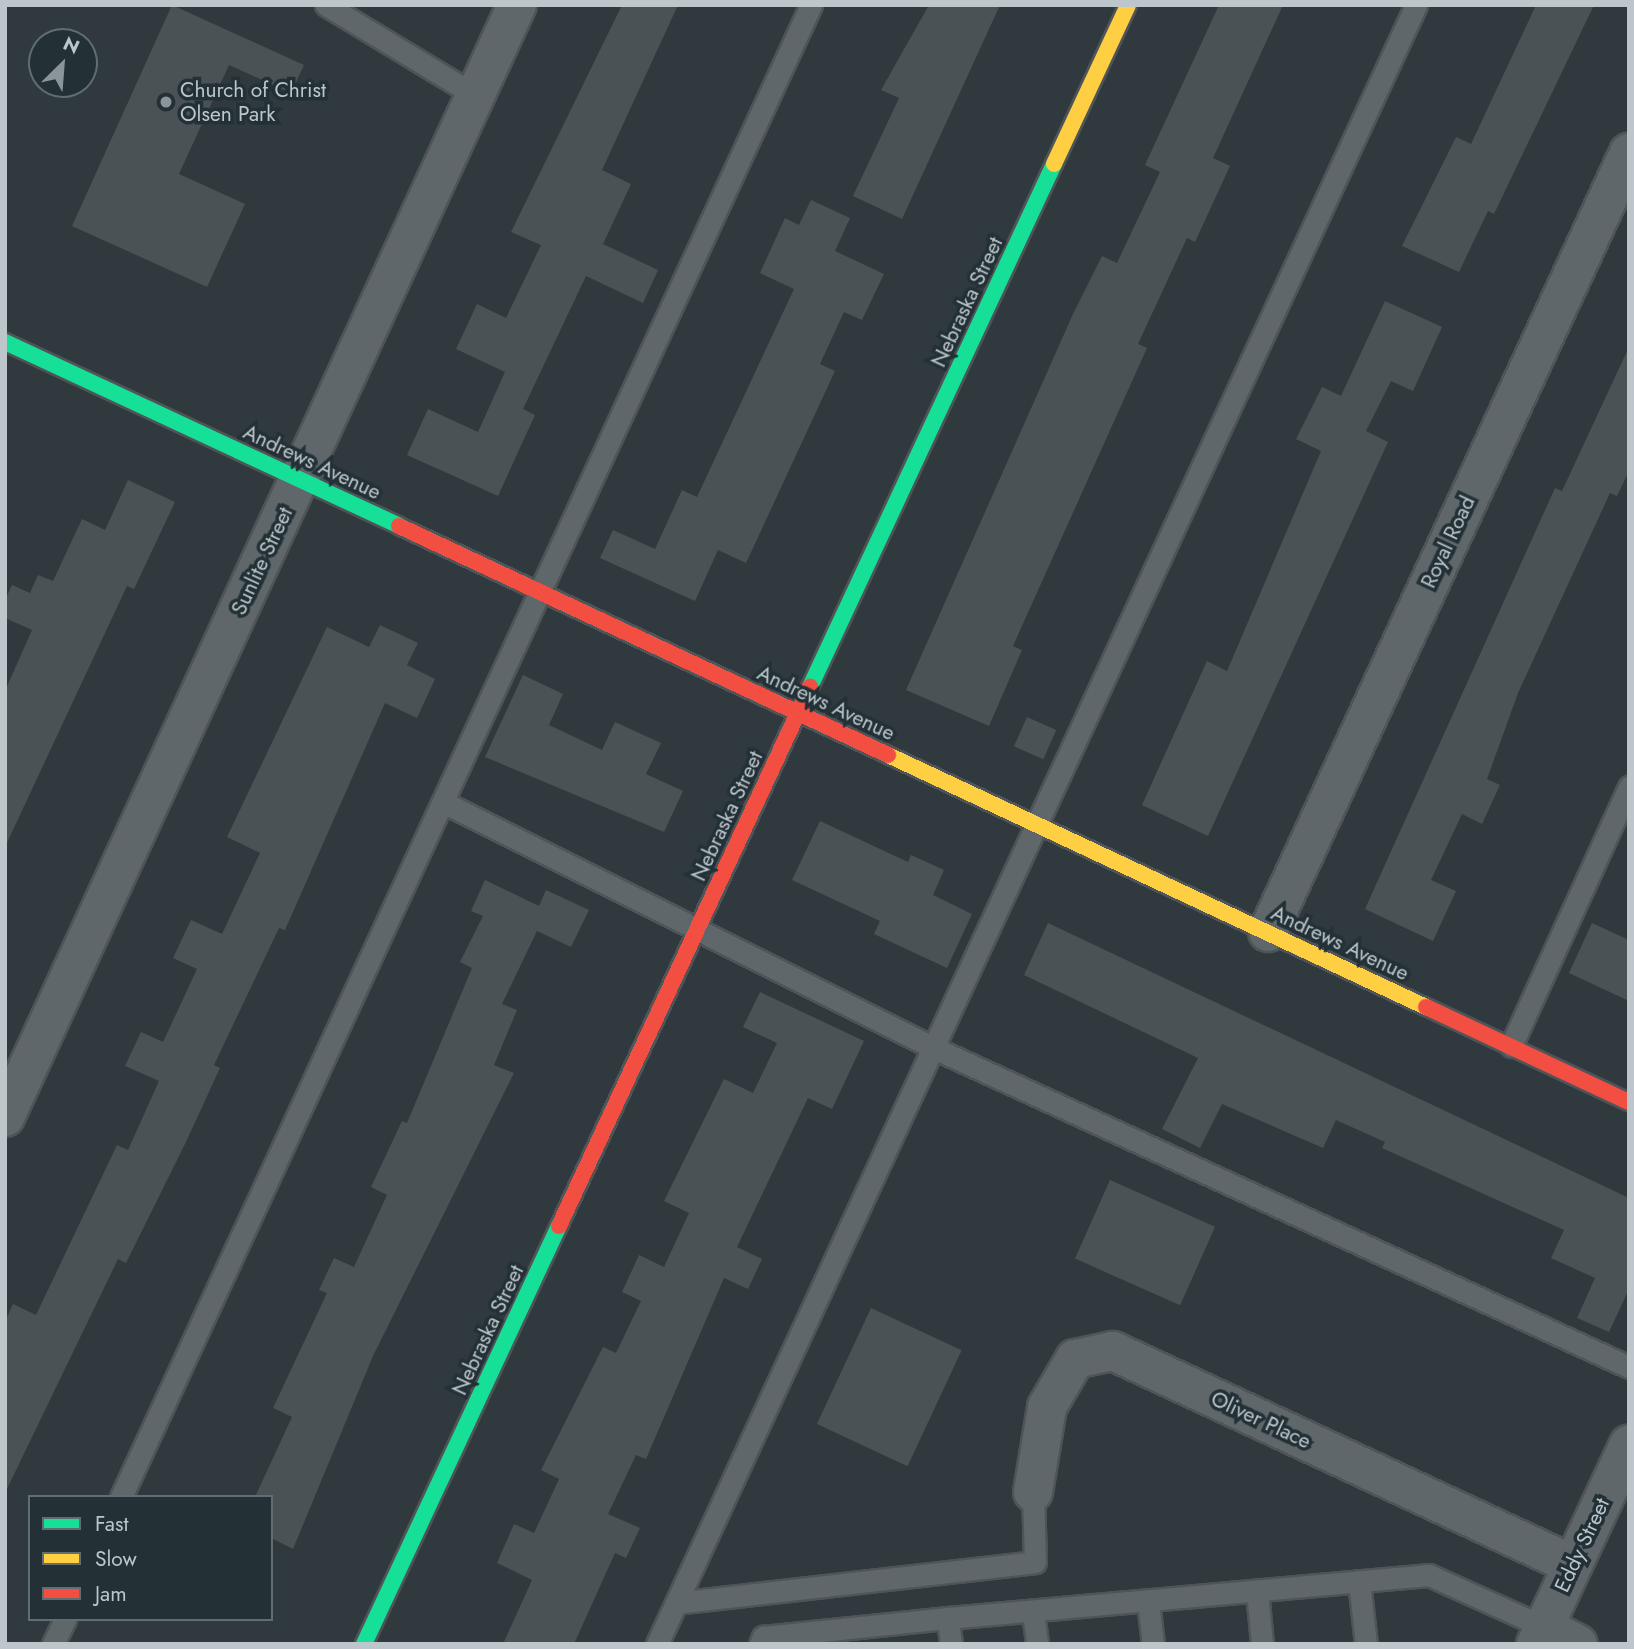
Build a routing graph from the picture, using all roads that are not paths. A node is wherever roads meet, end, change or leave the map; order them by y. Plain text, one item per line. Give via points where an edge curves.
1 (326, 5) edge
2 (517, 5) edge
3 (811, 5) edge
4 (1128, 5) edge
5 (1416, 5) edge
6 (476, 96) junction
7 (1629, 153) edge
8 (5, 342) edge
9 (300, 480) junction
10 (541, 593) junction
11 (798, 713) junction
12 (1627, 796) edge
13 (443, 803) junction
14 (1035, 824) junction
15 (699, 927) junction
16 (1268, 932) junction
17 (1511, 1046) junction
18 (936, 1049) junction
19 (1629, 1102) edge
20 (5, 1116) edge
21 (1629, 1367) edge
22 (1629, 1445) edge
23 (1033, 1492) joint
24 (122, 1495) edge
25 (1573, 1565) junction
26 (1359, 1581) junction
27 (1257, 1591) junction
28 (1148, 1601) junction
29 (676, 1603) junction
30 (1033, 1611) junction
31 (948, 1618) junction
32 (64, 1621) edge
33 (880, 1634) edge
34 (1540, 1636) edge
35 (53, 1644) edge
36 (365, 1644) edge
37 (657, 1644) edge
38 (760, 1644) edge
39 (951, 1644) edge
40 (1037, 1644) edge
41 (1153, 1644) edge
42 (1262, 1644) edge
43 (1366, 1644) edge
44 (1578, 1644) edge

1 - 6 lane
2 - 6 street, Sunlite Street
3 - 10 lane
4 - 11 street, Nebraska Street
5 - 14 lane
6 - 9 street, Sunlite Street
7 - 16 street, Royal Road
8 - 9 street, Andrews Avenue
9 - 10 street, Andrews Avenue
9 - 20 street, Sunlite Street
10 - 11 street, Andrews Avenue
10 - 13 lane
11 - 14 street, Andrews Avenue
11 - 15 street, Nebraska Street
12 - 17 lane
13 - 15 lane
13 - 24 lane
14 - 16 street, Andrews Avenue
14 - 18 lane
15 - 18 lane
15 - 36 street, Nebraska Street
16 - 17 street, Andrews Avenue
17 - 19 street, Andrews Avenue
18 - 21 lane
18 - 29 lane
22 - 25 street, Eddy Street
23 - 25 street, Oliver Place via 1047,1407 1075,1359 1114,1351
23 - 29 lane via 1035,1562
25 - 34 street, Eddy Street
26 - 27 lane
26 - 34 lane via 1429,1575
26 - 43 lane
27 - 28 lane
27 - 42 lane
28 - 30 lane
28 - 41 lane
29 - 37 lane
30 - 31 lane
30 - 40 lane
31 - 33 lane
31 - 39 lane
32 - 35 lane
33 - 38 lane via 763,1637
34 - 44 street

